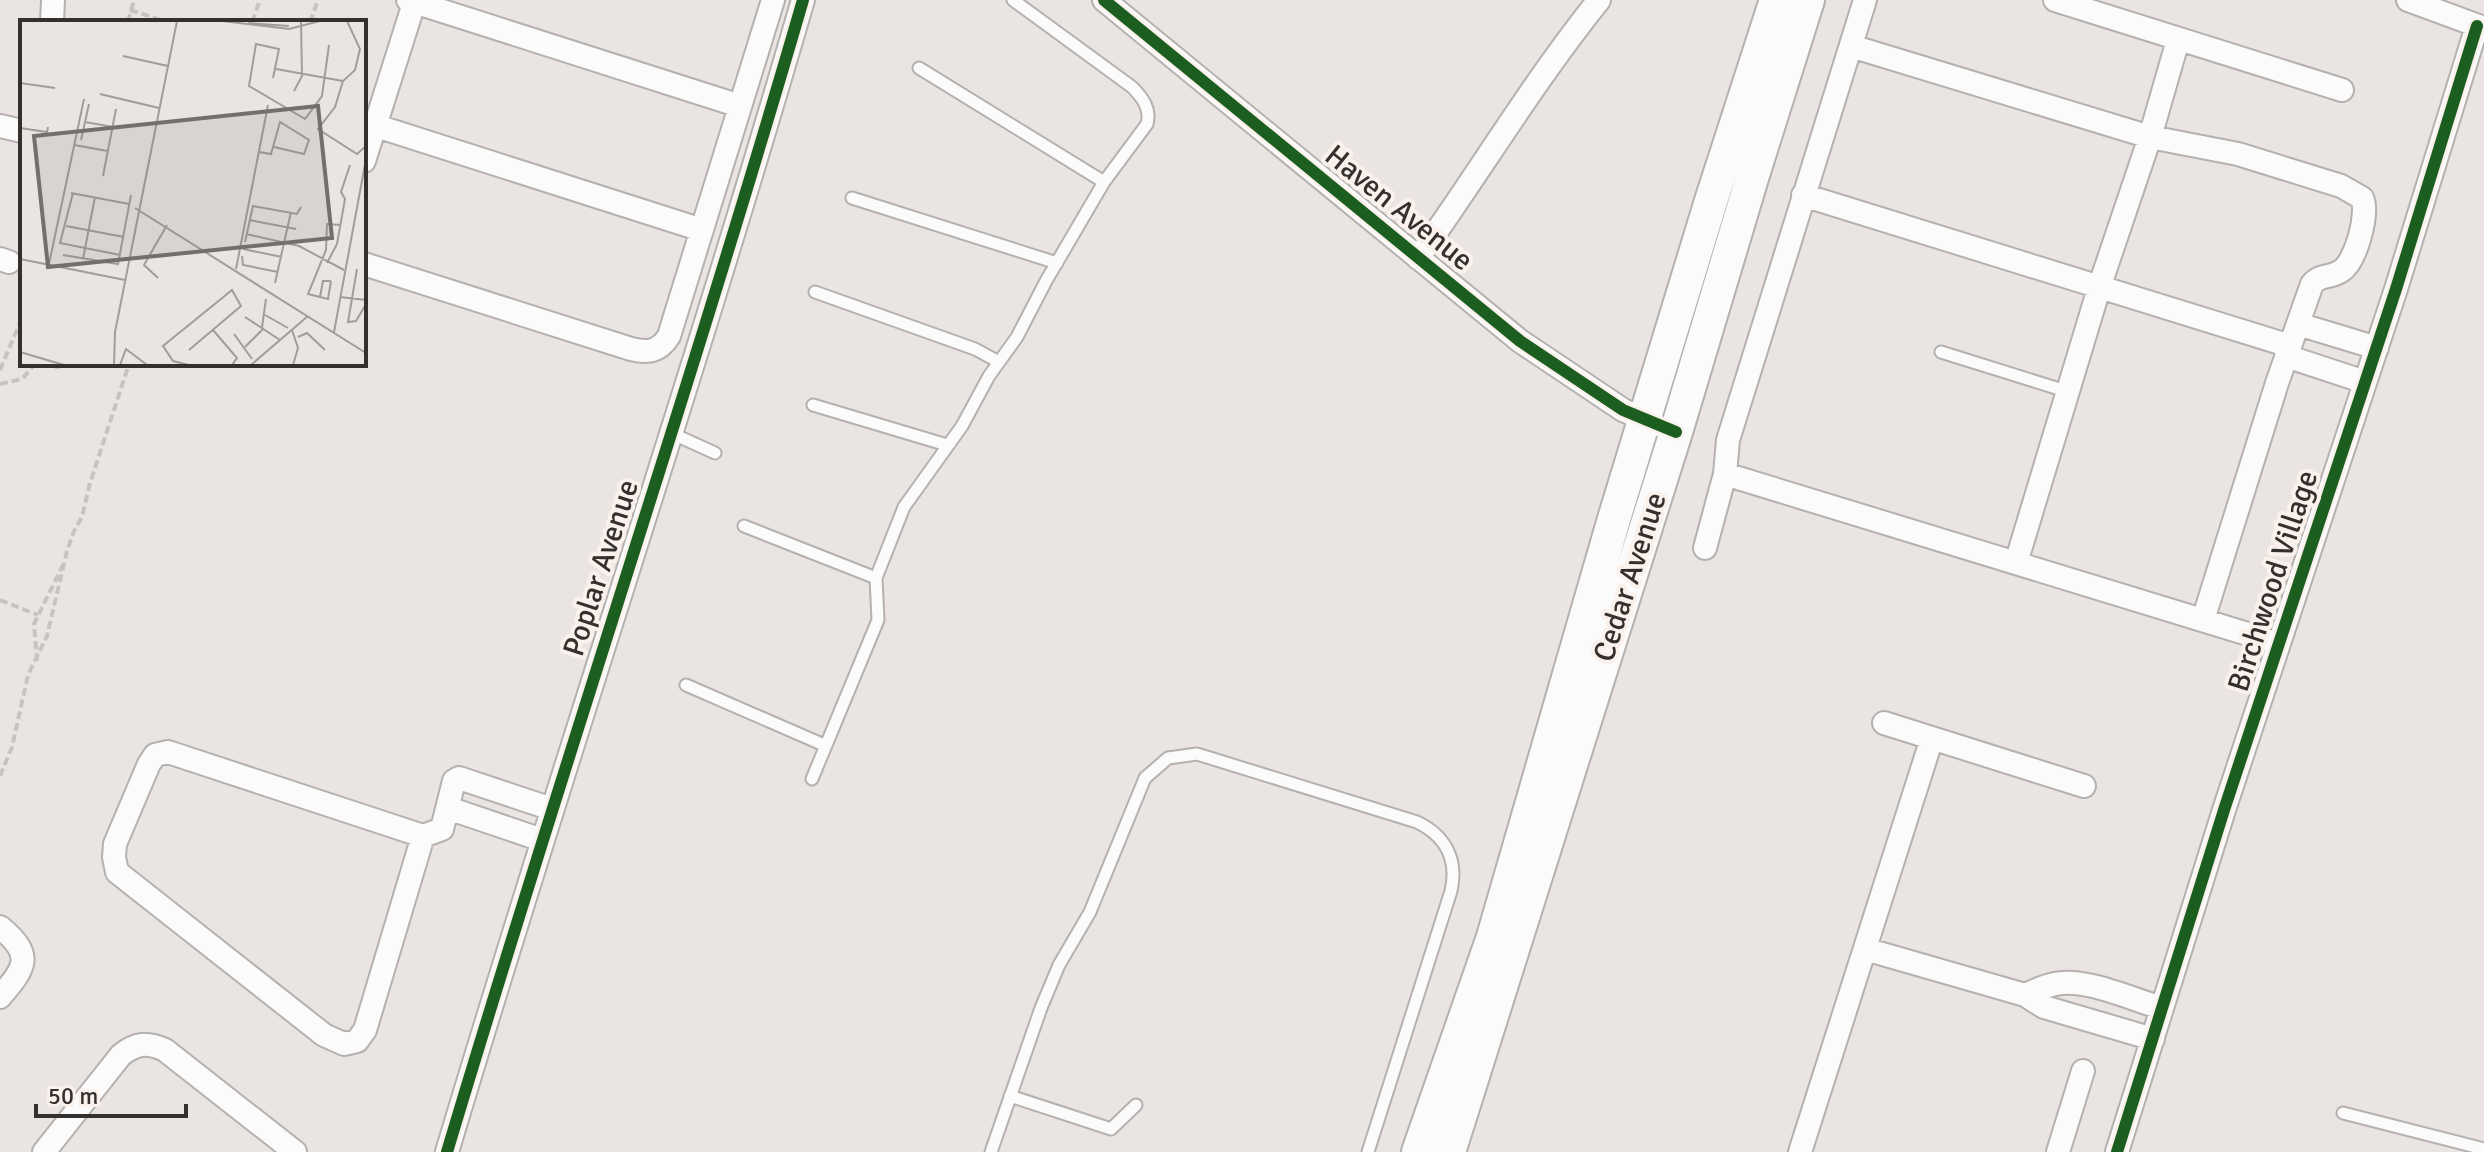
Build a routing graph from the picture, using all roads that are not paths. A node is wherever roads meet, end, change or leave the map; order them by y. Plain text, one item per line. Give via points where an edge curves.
1 (53, 0) edge
2 (773, 0) edge
3 (803, 0) edge
4 (1013, 0) edge
5 (1104, 0) edge
6 (1599, 0) edge
7 (1776, 0) edge
8 (1808, 0) edge
9 (1865, 0) edge
10 (2055, 0) edge
11 (2408, 0) edge
12 (412, 1) edge
13 (52, 20) edge
14 (2481, 27) edge
15 (2178, 40) junction
16 (1851, 46) junction
17 (919, 68) dead end
18 (2342, 90) dead end
19 (740, 106) junction
20 (369, 124) edge
21 (0, 126) edge
22 (20, 131) edge
23 (2150, 137) junction
24 (366, 146) edge
25 (1104, 182) junction
26 (1803, 195) junction
27 (852, 198) dead end
28 (702, 230) junction
29 (1418, 258) junction
30 (1057, 263) junction
31 (366, 265) edge
32 (2100, 285) junction
33 (815, 292) dead end
34 (2298, 324) junction
35 (2377, 348) junction
36 (2288, 351) junction
37 (1941, 352) dead end
38 (999, 362) junction
39 (2365, 382) junction
40 (2069, 392) junction
41 (813, 405) dead end
42 (1644, 421) junction
43 (1676, 432) junction
44 (671, 433) junction
45 (947, 445) junction
46 (715, 453) dead end
47 (1725, 474) junction
48 (744, 526) dead end
49 (1705, 548) dead end
50 (2016, 563) junction
51 (876, 578) junction
52 (2203, 620) junction
53 (2264, 639) dead end
54 (686, 685) dead end
55 (1884, 723) dead end
56 (1932, 738) junction
57 (824, 745) junction
58 (812, 779) dead end
59 (2084, 786) dead end
60 (1544, 805) junction
61 (448, 808) junction
62 (552, 809) junction
63 (423, 836) junction
64 (542, 840) junction
65 (0, 927) edge
66 (1865, 949) junction
67 (2025, 995) junction
68 (0, 997) edge
69 (2162, 1008) junction
70 (2153, 1039) junction
71 (2083, 1071) dead end
72 (1010, 1096) junction
73 (1136, 1105) dead end
74 (2343, 1113) dead end
75 (2484, 1149) edge
76 (44, 1152) edge
77 (295, 1152) edge
78 (447, 1152) edge
79 (991, 1152) edge
80 (1368, 1152) edge
81 (1418, 1152) edge
82 (1449, 1152) edge
83 (1800, 1152) edge
84 (2058, 1152) edge
85 (2117, 1152) edge

1 - 13 street
2 - 19 street
3 - 44 street, Poplar Avenue
4 - 25 lane via 1132,87 1145,104 1147,124
5 - 29 street, Haven Avenue
6 - 29 street via 1549,64
7 - 42 main road, Cedar Avenue
8 - 43 main road, Cedar Avenue
9 - 16 street
10 - 15 street
11 - 14 street
12 - 19 street
12 - 20 street
14 - 35 street, Birchwood Village
15 - 18 street
15 - 23 street
16 - 23 street
16 - 26 street
17 - 25 lane
19 - 28 street
20 - 24 street
20 - 28 street
21 - 22 street
23 - 32 street
23 - 34 street via 2238,154 2349,188 2362,198 2366,208 2350,261 2340,272 2313,282
25 - 30 lane
26 - 32 street
26 - 47 street via 1728,440
27 - 30 lane
28 - 31 street via 669,336 660,348 648,352
29 - 42 street, Haven Avenue via 1531,349
30 - 38 lane
32 - 36 street
32 - 40 street
33 - 38 lane
34 - 35 street
34 - 36 street
35 - 39 street, Birchwood Village
36 - 39 street
36 - 52 street
37 - 40 lane
38 - 45 lane
39 - 69 street, Birchwood Village
40 - 50 street
41 - 45 lane
42 - 43 street, Haven Avenue
42 - 60 main road, Cedar Avenue
43 - 60 main road, Cedar Avenue
44 - 46 lane
44 - 62 street, Poplar Avenue
45 - 51 lane via 904,507
47 - 49 street
47 - 50 street
48 - 51 lane
50 - 52 street
51 - 57 lane via 878,620
52 - 53 street
54 - 57 lane
55 - 56 street
56 - 59 street
56 - 66 street
57 - 58 lane
60 - 81 main road, Cedar Avenue
60 - 82 main road, Cedar Avenue
61 - 62 street via 459,778
61 - 63 street via 442,829
61 - 64 street
62 - 64 street, Poplar Avenue
63 - 63 street via 168,752 155,755 149,764 115,844 114,862 117,872 324,1035 344,1044 357,1041 365,1030
64 - 78 street, Poplar Avenue
65 - 68 street via 23,952 16,977
66 - 67 street
66 - 83 street
67 - 69 street via 2063,983
67 - 70 street via 2044,1007
69 - 70 street, Birchwood Village
70 - 85 street, Birchwood Village
71 - 84 street
72 - 73 lane via 1111,1129
72 - 79 lane
72 - 80 lane via 1059,965 1090,912 1145,778 1168,758 1202,754 1417,822 1437,834 1451,855 1451,891
74 - 75 lane
76 - 77 street via 121,1055 145,1044 165,1050

